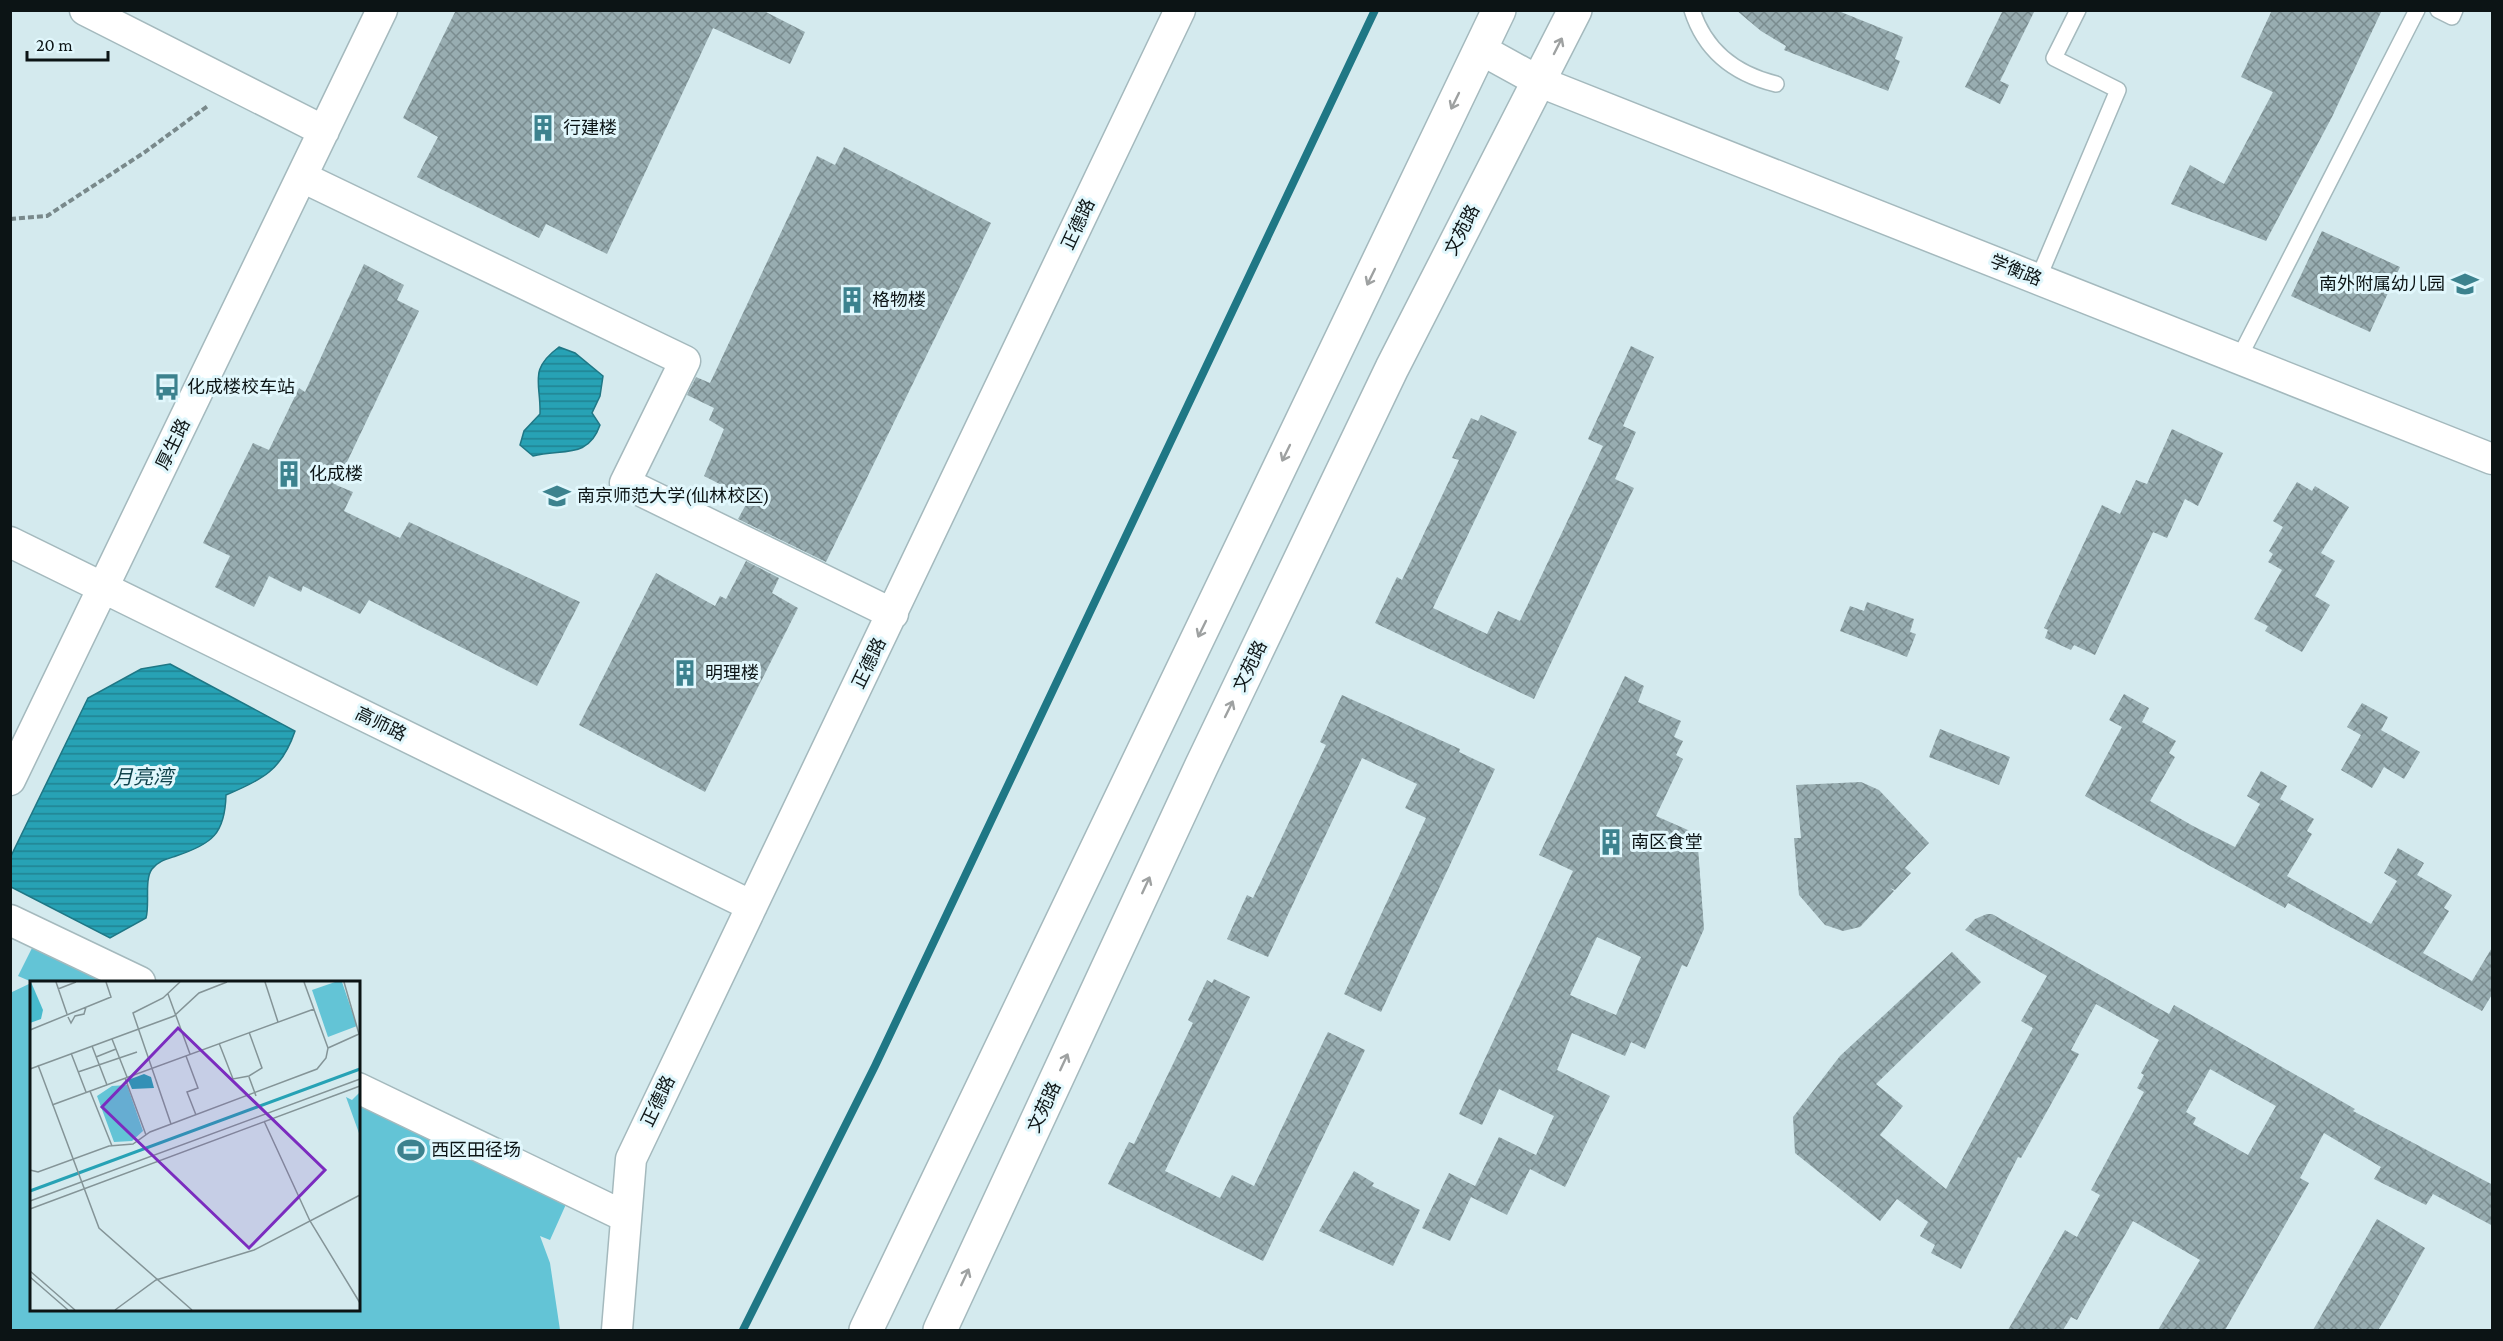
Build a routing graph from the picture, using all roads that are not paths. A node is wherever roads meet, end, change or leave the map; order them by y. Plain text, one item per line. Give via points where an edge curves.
1 (85, 10) edge
2 (382, 10) edge
3 (1180, 10) edge
4 (1499, 10) edge
5 (1575, 10) edge
6 (1692, 10) edge
7 (2078, 10) edge
8 (2417, 10) edge
9 (2438, 10) edge
10 (2455, 10) edge
11 (1480, 48) junction
12 (1540, 82) junction
13 (1776, 84) dead end
14 (324, 131) junction
15 (302, 177) junction
16 (2038, 279) junction
17 (2239, 358) junction
18 (2493, 459) edge
19 (10, 542) edge
20 (103, 588) junction
21 (893, 614) junction
22 (10, 780) edge
23 (752, 906) junction
24 (10, 920) edge
25 (138, 981) edge
26 (360, 1089) edge
27 (626, 1217) junction
28 (617, 1330) edge
29 (866, 1330) edge
30 (940, 1330) edge

1 - 14 street
2 - 14 street, 厚生路
3 - 21 street, 正德路
4 - 11 main road
12 -> 5 main road, 文苑路
6 - 13 lane via 1706,41 1720,57 1755,79
7 - 16 lane via 2054,58 2118,90
8 - 17 lane
9 - 10 lane via 2452,17
11 - 12 street, 学衡路
11 -> 29 main road
12 - 16 street, 学衡路
30 -> 12 main road, 文苑路 via 1201,767 1392,368
14 - 15 street, 厚生路
15 - 20 street, 厚生路
15 - 21 street via 685,361 625,483
16 - 17 street, 学衡路
17 - 18 street, 学衡路
19 - 20 street, 高师路
20 - 22 street, 厚生路
20 - 23 street, 高师路
21 - 23 street, 正德路
23 - 27 street, 正德路 via 631,1159
24 - 25 street
26 - 27 street
27 - 28 street, 正德路

